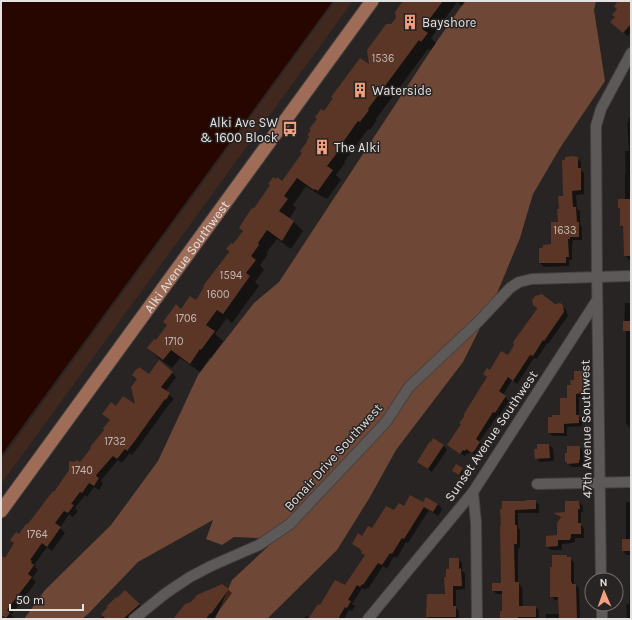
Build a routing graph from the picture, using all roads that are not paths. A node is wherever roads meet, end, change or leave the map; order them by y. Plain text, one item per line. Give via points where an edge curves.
1 (372, 1) edge
2 (631, 53) edge
3 (626, 69) edge
4 (631, 276) edge
5 (597, 277) junction
6 (597, 300) junction
7 (600, 482) junction
8 (631, 482) edge
9 (537, 484) dead end
10 (473, 492) junction
11 (1, 511) edge
12 (601, 572) edge
13 (134, 619) edge
14 (368, 619) edge
15 (477, 619) edge

1 - 11 main road, Alki Avenue Southwest
2 - 3 street
3 - 5 street via 600,109 596,126
4 - 5 street, Bonair Drive Southwest
5 - 6 street, 47th Avenue Southwest
5 - 13 street, Bonair Drive Southwest via 532,279 519,282 510,288 409,387 386,422 290,524 259,545 190,577
6 - 7 street, 47th Avenue Southwest
6 - 10 street, Sunset Avenue Southwest
7 - 8 street
7 - 9 street
7 - 12 street, 47th Avenue Southwest
10 - 14 street, Sunset Avenue Southwest
10 - 15 street via 476,522

